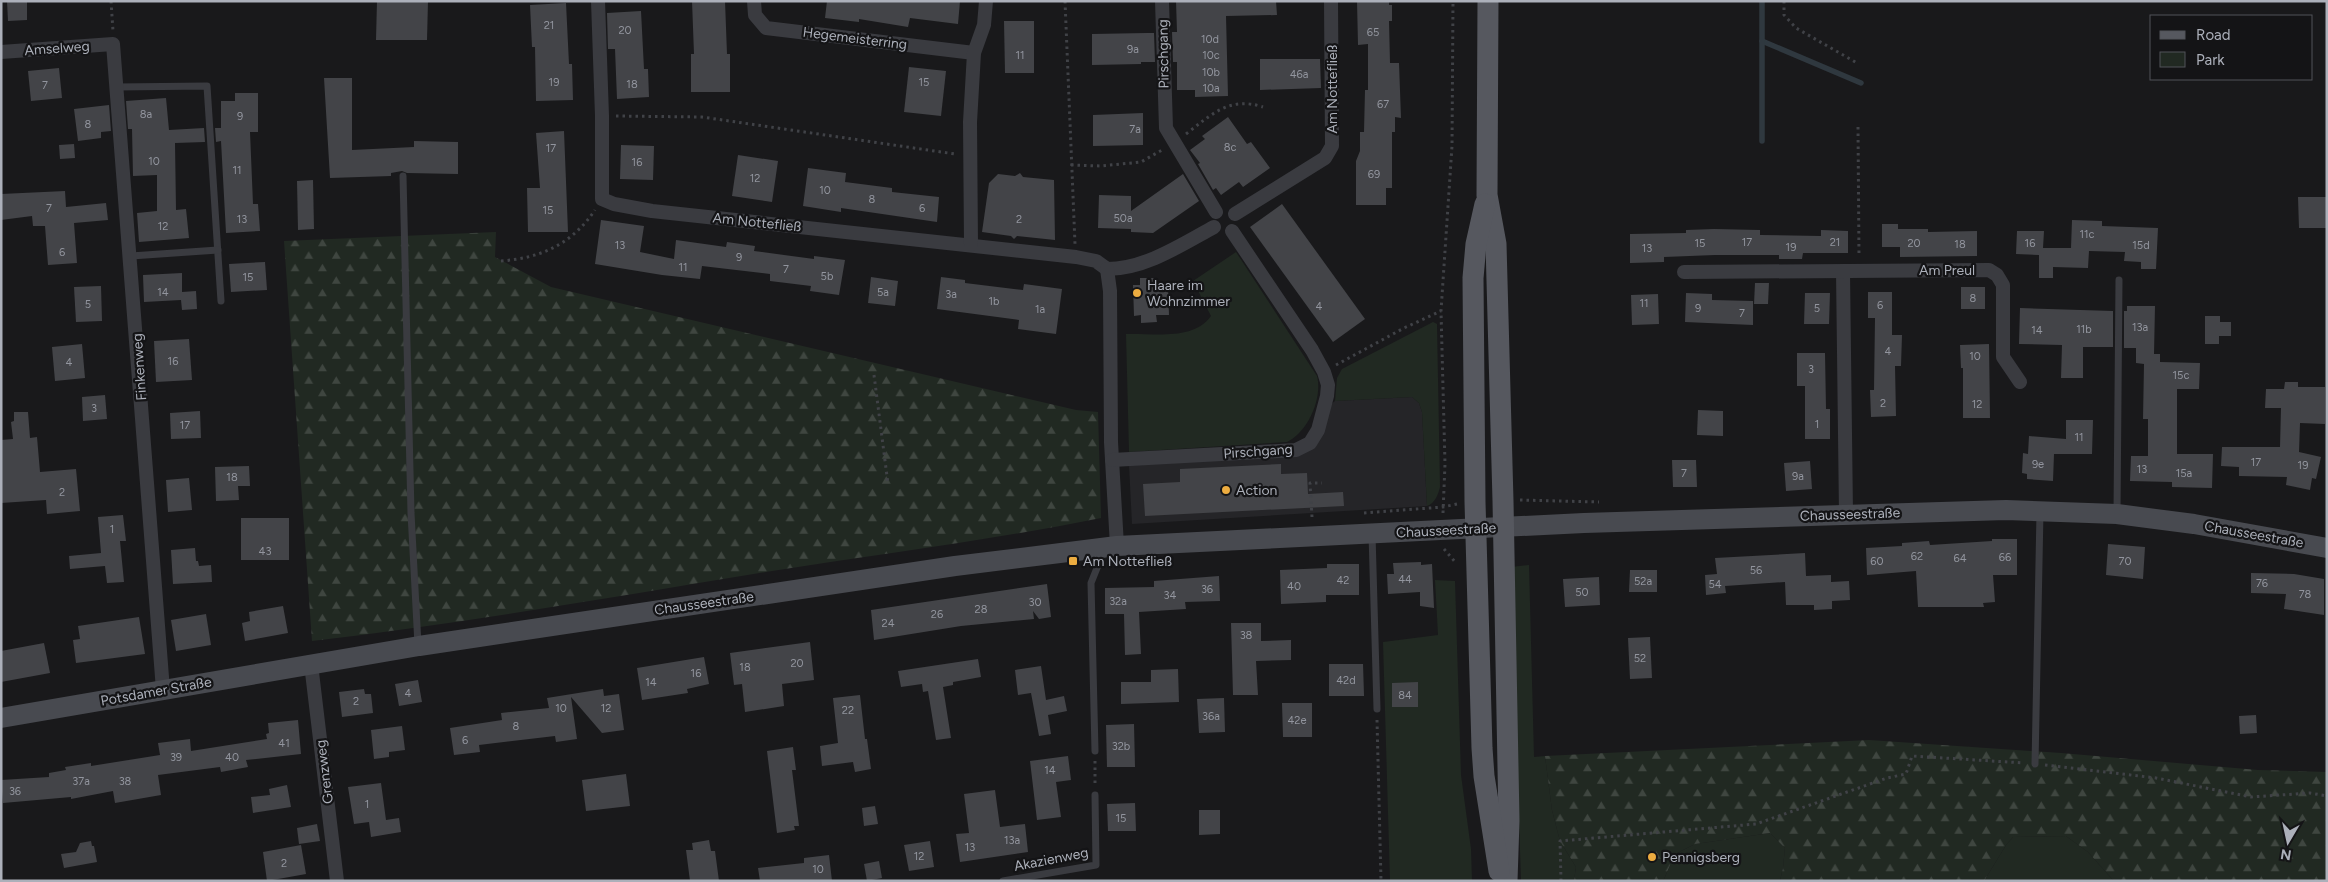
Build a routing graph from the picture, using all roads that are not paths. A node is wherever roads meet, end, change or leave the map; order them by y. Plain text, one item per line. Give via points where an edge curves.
1 (598, 1) edge
2 (754, 1) edge
3 (986, 1) edge
4 (1162, 1) edge
5 (1331, 1) edge
6 (1488, 1) edge
7 (113, 44) joint
8 (1, 52) edge
9 (974, 53) junction
10 (117, 87) junction
11 (403, 176) dead end
12 (1488, 195) junction
13 (1216, 212) junction
14 (1235, 214) junction
15 (1214, 227) junction
16 (1232, 231) junction
17 (972, 244) junction
18 (218, 250) junction
19 (131, 256) junction
20 (1107, 269) junction
21 (1844, 271) junction
22 (1684, 272) dead end
23 (2119, 280) dead end
24 (222, 301) dead end
25 (2020, 382) dead end
26 (1112, 460) junction
27 (2040, 510) junction
28 (1846, 514) junction
29 (2117, 514) junction
30 (1503, 527) junction
31 (1476, 528) junction
32 (1372, 534) junction
33 (1107, 547) junction
34 (2327, 548) edge
35 (418, 646) junction
36 (311, 664) junction
37 (163, 690) junction
38 (1377, 709) road end
39 (1, 718) edge
40 (1095, 751) road end
41 (2035, 764) road end
42 (1095, 795) road end
43 (337, 881) edge
44 (1003, 881) edge
45 (1501, 881) edge
46 (1507, 881) edge

1 - 17 street, Am Nottefließ via 602,199 652,211
2 - 9 street, Hegemeisterring via 756,14 766,28
3 - 9 street via 984,25
4 - 13 street, Pirschgang via 1166,128
5 - 14 street, Am Nottefließ via 1332,146 1325,158
6 - 12 main road
7 - 8 street, Amselweg
7 - 10 street, Finkenweg
9 - 17 street via 970,122
10 - 18 lane via 207,86
10 - 19 street, Finkenweg
11 - 35 lane via 411,513
12 - 30 main road via 1496,244
12 - 31 main road via 1476,244 1472,278
13 - 14 street via 1226,209
13 - 15 street
14 - 16 street via 1237,223
15 - 16 street via 1222,233
15 - 20 street, Am Nottefließ via 1133,267
16 - 26 street, Pirschgang via 1324,372 1327,396 1318,430 1310,442 1296,450
17 - 20 street, Am Nottefließ via 1076,257 1096,262
18 - 19 lane
18 - 24 lane
19 - 37 street, Finkenweg
20 - 26 street
21 - 22 street, Am Preul
21 - 25 street, Am Preul via 1989,270 1997,275 2003,285 2003,357
21 - 28 street
23 - 29 lane
26 - 33 street
27 - 28 main road, Chausseestraße
27 - 29 main road, Chausseestraße
27 - 41 lane
28 - 30 main road, Chausseestraße
29 - 34 main road, Chausseestraße
30 - 31 main road, Chausseestraße
30 - 46 main road via 1509,821
31 - 32 main road, Chausseestraße
31 - 45 main road via 1484,776
32 - 33 main road, Chausseestraße
32 - 38 lane
33 - 35 main road, Chausseestraße via 955,566
33 - 40 lane via 1091,583
35 - 36 main road, Chausseestraße
36 - 37 main road, Potsdamer Straße
36 - 43 street, Grenzweg
37 - 39 main road, Potsdamer Straße
42 - 44 lane, Akazienweg via 1096,865

